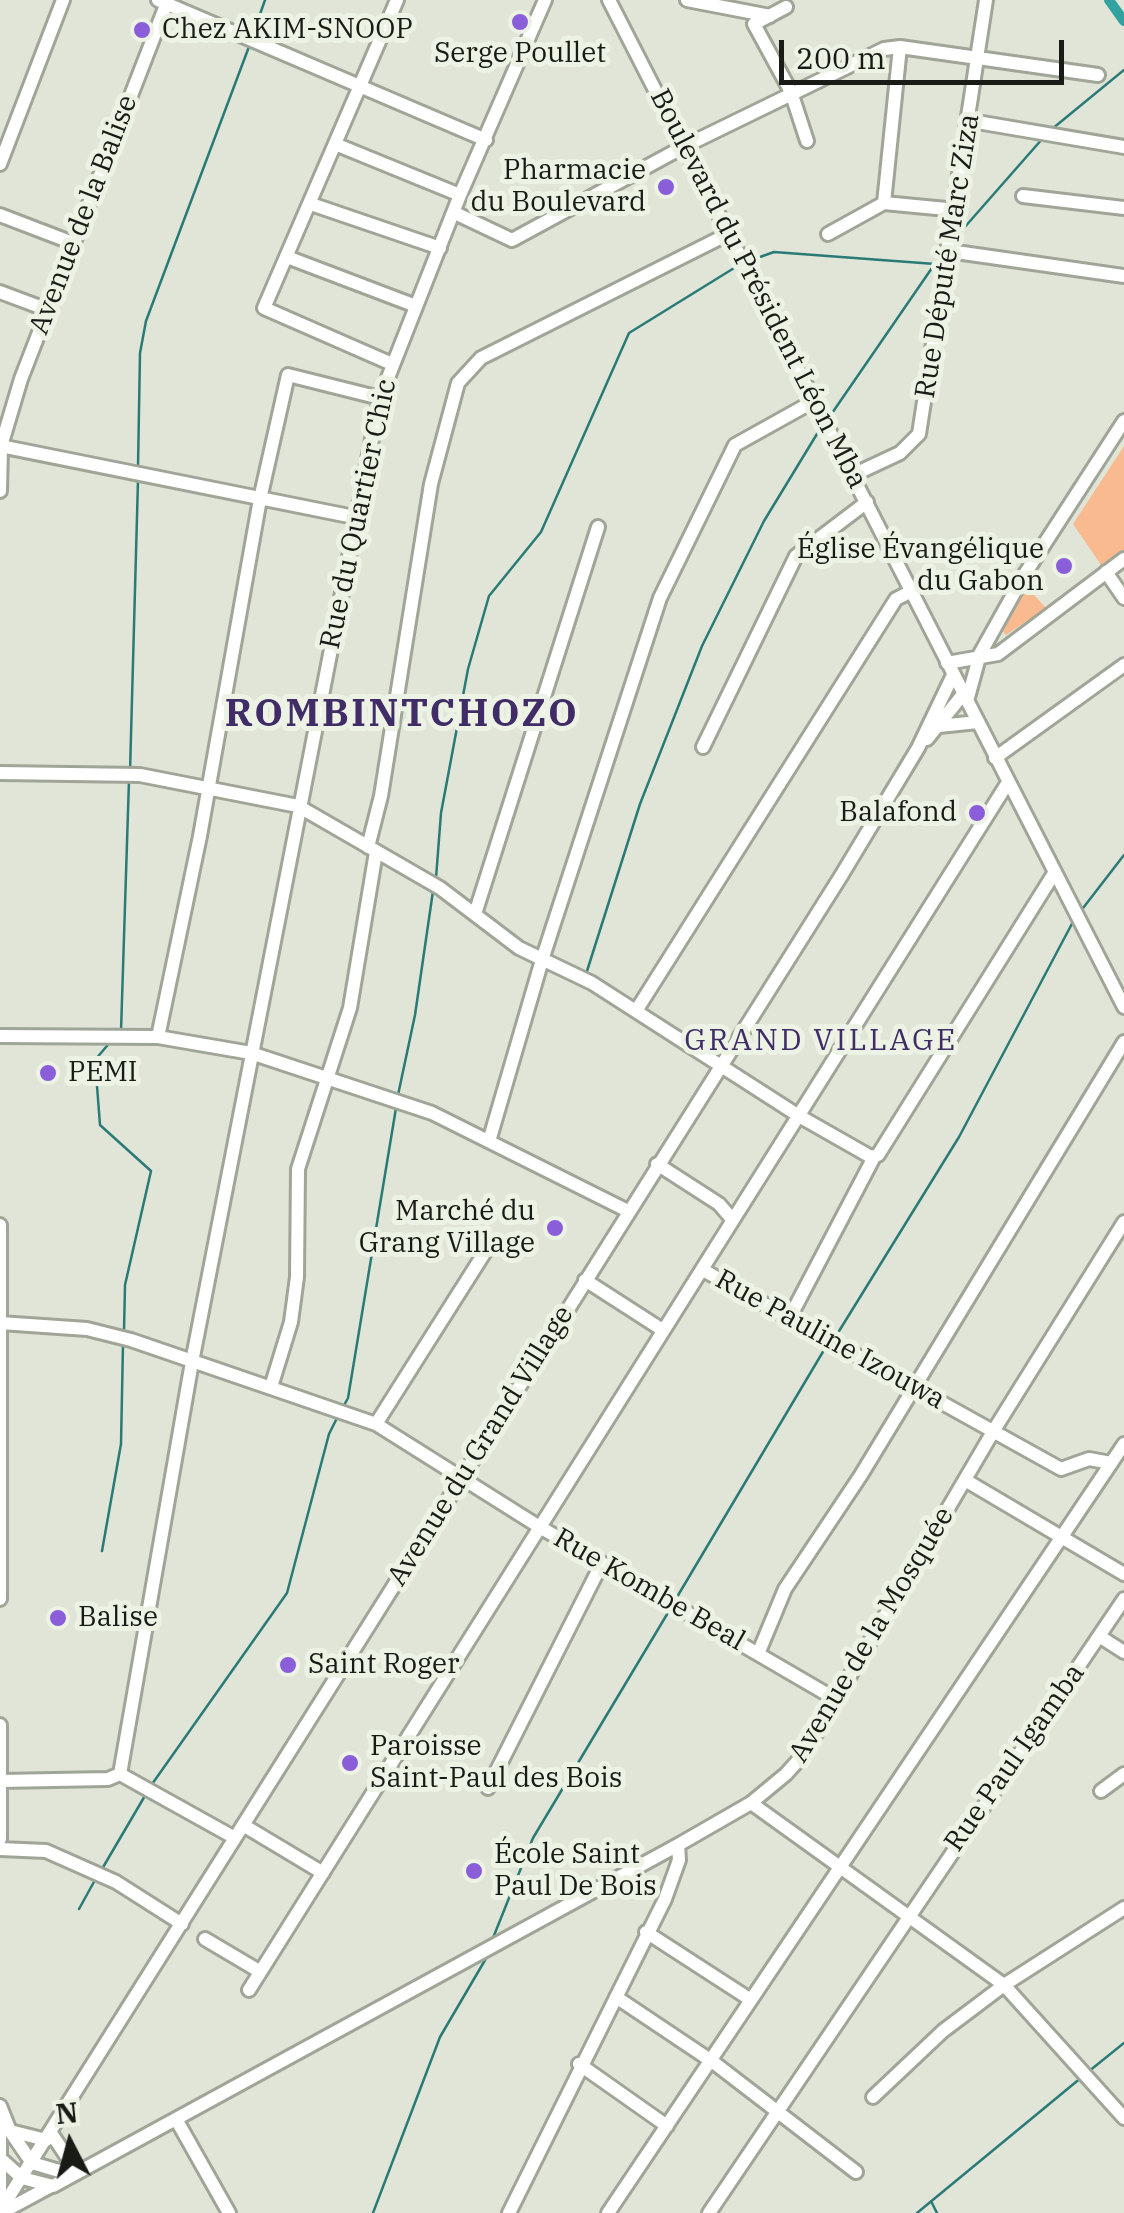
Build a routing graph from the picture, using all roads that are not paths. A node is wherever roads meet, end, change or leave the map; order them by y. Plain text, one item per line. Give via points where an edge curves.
1 (63, 0) edge
2 (397, 0) edge
3 (545, 0) edge
4 (609, 0) edge
5 (686, 0) edge
6 (986, 0) edge
7 (164, 1) edge
8 (786, 8) dead end
9 (770, 16) junction
10 (900, 47) junction
11 (978, 58) junction
12 (1098, 75) dead end
13 (359, 87) junction
14 (791, 92) junction
15 (971, 121) junction
16 (486, 140) junction
17 (806, 141) dead end
18 (336, 144) junction
19 (685, 146) junction
20 (1124, 146) edge
21 (0, 164) edge
22 (460, 196) junction
23 (1023, 196) dead end
24 (884, 203) junction
25 (311, 204) junction
26 (1124, 208) edge
27 (957, 210) junction
28 (454, 213) junction
29 (0, 215) edge
30 (728, 234) junction
31 (828, 234) dead end
32 (73, 243) junction
33 (440, 248) junction
34 (950, 249) junction
35 (287, 257) junction
36 (1124, 276) edge
37 (0, 292) edge
38 (416, 306) junction
39 (48, 310) junction
40 (392, 364) junction
41 (380, 398) junction
42 (814, 401) junction
43 (1124, 422) edge
44 (0, 446) edge
45 (853, 475) junction
46 (0, 491) edge
47 (260, 499) junction
48 (867, 502) junction
49 (354, 517) junction
50 (598, 528) dead end
51 (1124, 560) edge
52 (1106, 572) junction
53 (912, 592) junction
54 (1124, 598) edge
55 (980, 654) junction
56 (1124, 666) edge
57 (950, 669) junction
58 (966, 697) junction
59 (978, 722) junction
60 (940, 726) junction
61 (703, 747) dead end
62 (918, 748) junction
63 (995, 758) junction
64 (0, 773) edge
65 (1007, 784) junction
66 (206, 788) junction
67 (298, 806) junction
68 (372, 849) junction
69 (1053, 875) junction
70 (475, 914) junction
71 (542, 960) junction
72 (1124, 1007) edge
73 (636, 1011) junction
74 (0, 1036) edge
75 (158, 1037) junction
76 (1124, 1042) edge
77 (251, 1053) junction
78 (720, 1063) junction
79 (325, 1078) junction
80 (799, 1116) junction
81 (490, 1138) junction
82 (874, 1157) junction
83 (657, 1164) junction
84 (628, 1211) junction
85 (731, 1218) junction
86 (1124, 1222) edge
87 (0, 1225) edge
88 (490, 1244) dead end
89 (703, 1270) junction
90 (585, 1280) junction
91 (790, 1317) junction
92 (1, 1323) edge
93 (660, 1329) junction
94 (192, 1362) junction
95 (271, 1386) junction
96 (916, 1386) junction
97 (376, 1424) junction
98 (994, 1430) junction
99 (1124, 1444) edge
100 (1111, 1463) junction
101 (462, 1478) junction
102 (965, 1480) junction
103 (538, 1526) junction
104 (1060, 1540) junction
105 (602, 1563) junction
106 (1124, 1574) edge
107 (1124, 1599) edge
108 (0, 1600) edge
109 (1099, 1636) junction
110 (1124, 1652) edge
111 (758, 1654) junction
112 (837, 1700) junction
113 (0, 1725) edge
114 (120, 1774) junction
115 (1124, 1774) edge
116 (0, 1781) edge
117 (488, 1788) dead end
118 (1101, 1791) dead end
119 (751, 1803) junction
120 (243, 1825) junction
121 (235, 1838) junction
122 (0, 1840) edge
123 (678, 1844) junction
124 (0, 1849) edge
125 (839, 1870) junction
126 (323, 1873) junction
127 (1124, 1908) edge
128 (910, 1918) junction
129 (182, 1924) junction
130 (646, 1932) junction
131 (205, 1939) dead end
132 (259, 1970) junction
133 (1004, 1985) junction
134 (250, 1990) dead end
135 (616, 1997) junction
136 (751, 2000) junction
137 (710, 2061) junction
138 (579, 2064) junction
139 (872, 2097) dead end
140 (0, 2106) edge
141 (779, 2110) junction
142 (1124, 2118) edge
143 (0, 2119) edge
144 (176, 2119) junction
145 (666, 2126) junction
146 (10, 2131) junction
147 (48, 2137) junction
148 (2, 2160) junction
149 (32, 2163) junction
150 (82, 2168) junction
151 (856, 2172) dead end
152 (22, 2178) junction
153 (53, 2186) junction
154 (0, 2209) edge
155 (229, 2213) edge
156 (509, 2213) edge
157 (608, 2213) edge
158 (709, 2213) edge

1 - 21 street
2 - 13 street
3 - 16 street, Rue du Quartier Chic
4 - 19 street, Boulevard du Président Léon Mba
5 - 9 street
6 - 11 street, Rue Député Marc Ziza
7 - 13 street
7 - 32 street, Avenue de la Balise
8 - 9 street
9 - 14 street via 754,24
10 - 11 street
10 - 14 street via 868,53
10 - 24 street
11 - 12 street
11 - 15 street, Rue Député Marc Ziza
13 - 16 street
13 - 18 street
14 - 17 street
14 - 19 street
15 - 20 street
15 - 27 street, Rue Député Marc Ziza
16 - 22 street, Rue du Quartier Chic
18 - 22 street
18 - 25 street
19 - 28 street via 512,240
19 - 30 street, Boulevard du Président Léon Mba
22 - 28 street, Rue du Quartier Chic
23 - 26 street
24 - 27 street
24 - 31 street
25 - 33 street
25 - 35 street
27 - 34 street, Rue Député Marc Ziza
28 - 33 street, Rue du Quartier Chic
29 - 32 street
30 - 42 street, Boulevard du Président Léon Mba
30 - 68 street via 481,358 458,383 421,533
32 - 39 street, Avenue de la Balise
33 - 38 street, Rue du Quartier Chic
34 - 36 street
34 - 45 street, Rue Député Marc Ziza via 919,434 900,454
35 - 38 street
35 - 40 street via 264,308
37 - 39 street
38 - 40 street, Rue du Quartier Chic
39 - 44 street, Avenue de la Balise
40 - 41 street, Rue du Quartier Chic
41 - 47 street via 288,375
41 - 49 street, Rue du Quartier Chic
42 - 45 street, Boulevard du Président Léon Mba
42 - 71 street via 736,446 669,578
43 - 55 street
44 - 46 street, Avenue de la Balise
44 - 47 street
45 - 48 street, Boulevard du Président Léon Mba
47 - 49 street
47 - 66 street
48 - 53 street, Boulevard du Président Léon Mba
48 - 61 street via 796,556
49 - 67 street, Rue du Quartier Chic
50 - 70 street
51 - 52 street
52 - 54 street
52 - 55 street via 998,654
53 - 57 street, Boulevard du Président Léon Mba
53 - 73 street via 896,599
55 - 57 street
55 - 58 street
56 - 63 street
57 - 58 street, Boulevard du Président Léon Mba
57 - 62 street, Avenue du Grand Village
58 - 59 street, Boulevard du Président Léon Mba
58 - 60 street
59 - 60 street
59 - 63 street, Boulevard du Président Léon Mba
60 - 62 street
62 - 78 street, Avenue du Grand Village
63 - 65 street, Boulevard du Président Léon Mba
64 - 66 street via 114,772
65 - 69 street, Boulevard du Président Léon Mba
65 - 80 street
66 - 67 street
66 - 75 street
67 - 68 street
67 - 77 street, Rue du Quartier Chic
68 - 70 street
68 - 79 street via 359,971
69 - 72 street, Boulevard du Président Léon Mba
69 - 82 street
70 - 71 street
71 - 73 street
71 - 81 street
73 - 78 street
74 - 75 street
75 - 77 street
76 - 96 street
77 - 79 street
77 - 94 street, Rue du Quartier Chic
78 - 80 street
78 - 83 street, Avenue du Grand Village
79 - 81 street
79 - 95 street via 298,1169 297,1278
80 - 82 street
80 - 85 street
81 - 84 street
82 - 91 street
83 - 84 street, Avenue du Grand Village
83 - 85 street
84 - 90 street, Avenue du Grand Village
85 - 89 street
86 - 98 street, Avenue de la Mosquée
87 - 92 street
88 - 97 street
89 - 91 street, Rue Pauline Izouwa
89 - 93 street, Rue Pauline Izouwa
90 - 93 street
90 - 101 street, Avenue du Grand Village
91 - 96 street, Rue Pauline Izouwa
92 - 94 street, Rue Kombe Beal via 87,1328
92 - 108 street
93 - 103 street, Rue Pauline Izouwa
94 - 95 street, Rue Kombe Beal
94 - 114 street, Rue du Quartier Chic
95 - 97 street, Rue Kombe Beal
96 - 98 street, Rue Pauline Izouwa
96 - 111 street via 785,1589
97 - 101 street, Rue Kombe Beal
98 - 100 street, Rue Pauline Izouwa via 1060,1469 1089,1458
98 - 102 street, Avenue de la Mosquée
99 - 100 street
100 - 104 street
101 - 103 street, Rue Kombe Beal
101 - 120 street, Avenue du Grand Village
102 - 104 street
102 - 112 street, Avenue de la Mosquée
103 - 105 street, Rue Kombe Beal
103 - 126 street, Rue Pauline Izouwa
104 - 106 street
104 - 125 street
105 - 111 street, Rue Kombe Beal
105 - 117 street
107 - 109 street, Rue Paul Igamba
109 - 110 street
109 - 128 street, Rue Paul Igamba
111 - 112 street, Rue Kombe Beal
112 - 119 street, Avenue de la Mosquée via 804,1754
113 - 116 street
114 - 116 street
114 - 121 street
115 - 118 street
116 - 122 street
119 - 123 street, Avenue de la Mosquée
119 - 125 street
120 - 121 street, Avenue du Grand Village
120 - 126 street
121 - 129 street, Avenue du Grand Village
123 - 130 street via 676,1873
123 - 144 street, Avenue de la Mosquée
124 - 129 street via 46,1850 116,1882
125 - 128 street
125 - 136 street
126 - 132 street, Rue Pauline Izouwa
127 - 133 street
128 - 133 street
128 - 141 street, Rue Paul Igamba
129 - 147 street, Avenue du Grand Village
130 - 135 street
130 - 136 street
131 - 132 street
132 - 134 street, Rue Pauline Izouwa
133 - 139 street
133 - 142 street
135 - 137 street
135 - 138 street
136 - 137 street
137 - 141 street
137 - 145 street
138 - 145 street
138 - 156 street
140 - 146 street
141 - 151 street
141 - 158 street, Rue Paul Igamba
143 - 148 street
144 - 150 street, Avenue de la Mosquée
144 - 155 street
145 - 157 street
146 - 147 street
146 - 149 street
147 - 149 street, Avenue du Grand Village
147 - 150 street
148 - 152 street
148 - 154 street
149 - 150 street via 50,2170
149 - 152 street, Avenue du Grand Village
150 - 153 street, Avenue de la Mosquée
152 - 153 street
152 - 154 street, Avenue du Grand Village
153 - 154 street, Avenue de la Mosquée

